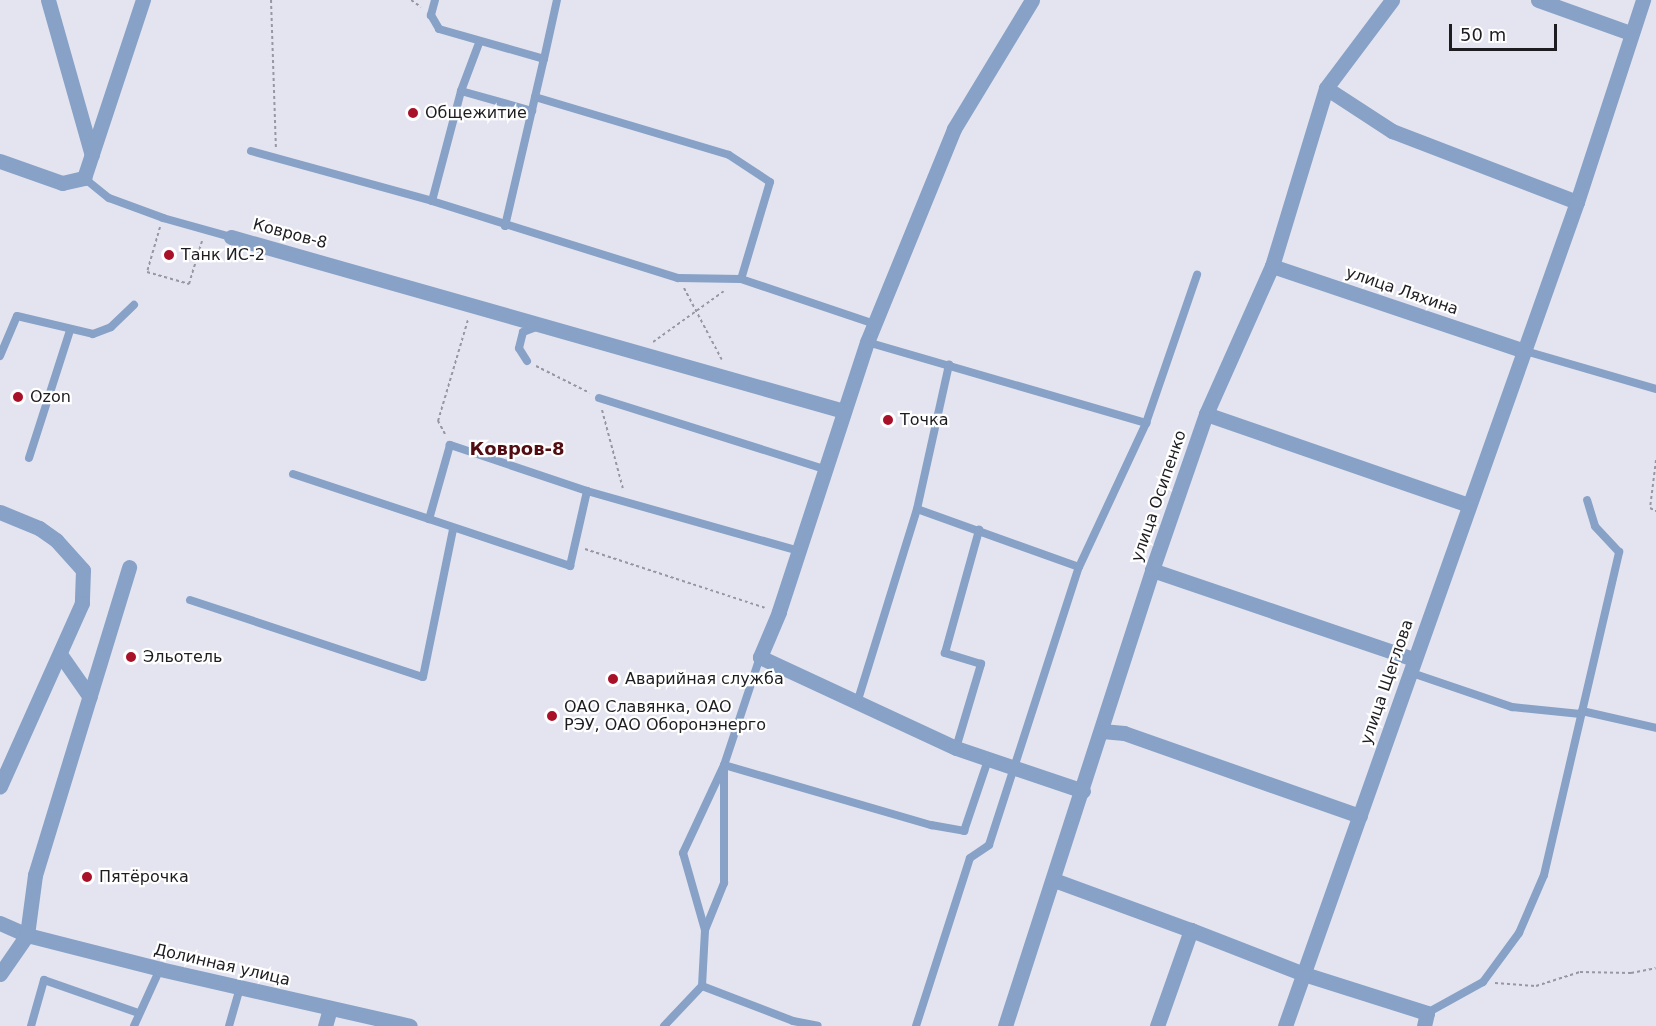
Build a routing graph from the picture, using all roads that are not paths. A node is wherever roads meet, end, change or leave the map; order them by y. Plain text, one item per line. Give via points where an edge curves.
1 (48, 0) edge
2 (143, 0) edge
3 (435, 0) edge
4 (557, 0) edge
5 (1032, 0) edge
6 (1392, 0) edge
7 (1538, 0) edge
8 (1643, 0) edge
9 (1630, 33) junction
10 (479, 43) junction
11 (544, 58) junction
12 (1326, 88) junction
13 (461, 91) junction
14 (535, 97) junction
15 (532, 111) junction
16 (251, 151) dead end
17 (92, 155) junction
18 (0, 161) edge
19 (84, 177) junction
20 (432, 201) junction
21 (1576, 202) junction
22 (505, 226) junction
23 (231, 237) joint
24 (1272, 266) junction
25 (1197, 275) dead end
26 (741, 279) junction
27 (134, 305) dead end
28 (876, 324) junction
29 (541, 325) junction
30 (69, 330) junction
31 (867, 342) junction
32 (1521, 350) junction
33 (0, 356) edge
34 (527, 362) road end
35 (949, 365) junction
36 (1656, 389) edge
37 (599, 398) road end
38 (844, 411) junction
39 (1206, 414) junction
40 (1146, 423) junction
41 (28, 458) dead end
42 (824, 469) junction
43 (293, 474) dead end
44 (587, 491) junction
45 (1587, 500) dead end
46 (1469, 505) junction
47 (917, 509) junction
48 (0, 512) edge
49 (429, 519) junction
50 (453, 530) junction
51 (979, 530) junction
52 (799, 550) junction
53 (129, 567) dead end
54 (1079, 567) junction
55 (1152, 570) junction
56 (190, 600) dead end
57 (60, 654) junction
58 (760, 657) junction
59 (1411, 666) junction
60 (90, 697) junction
61 (857, 703) junction
62 (1581, 712) junction
63 (1656, 728) edge
64 (1102, 731) junction
65 (956, 748) junction
66 (988, 760) junction
67 (724, 765) junction
68 (1013, 769) junction
69 (0, 786) edge
70 (1083, 791) junction
71 (1360, 816) junction
72 (1054, 880) junction
73 (0, 923) edge
74 (705, 930) junction
75 (1191, 930) junction
76 (27, 935) junction
77 (160, 969) junction
78 (0, 974) edge
79 (1304, 974) junction
80 (702, 986) junction
81 (240, 988) junction
82 (330, 1009) junction
83 (138, 1013) junction
84 (1425, 1019) edge
85 (31, 1026) edge
86 (134, 1026) edge
87 (230, 1026) edge
88 (325, 1026) edge
89 (410, 1026) edge
90 (664, 1026) edge
91 (819, 1026) edge
92 (916, 1026) edge
93 (1005, 1026) edge
94 (1157, 1026) edge
95 (1285, 1026) edge

1 - 17 street
2 - 17 street
3 - 10 lane via 431,15 439,29
4 - 11 lane
5 - 28 street via 954,129
6 - 12 street, улица Осипенко
7 - 9 street
8 - 9 street, улица Щеглова
9 - 21 street, улица Щеглова
10 - 11 lane
10 - 13 lane
11 - 14 lane
12 - 21 street via 1392,131
12 - 24 street, улица Осипенко
13 - 15 lane
13 - 20 lane
14 - 15 lane
14 - 26 lane via 729,155 770,182
15 - 22 lane
16 - 20 lane
17 - 19 street
18 - 19 street via 62,183
19 - 23 lane via 109,198
20 - 22 lane
21 - 32 street, улица Щеглова
22 - 26 lane via 678,278
23 - 29 street, Ковров-8
24 - 32 street, улица Ляхина
24 - 39 street, улица Осипенко
25 - 40 lane
26 - 28 lane
27 - 30 lane via 101,333
28 - 31 street
29 - 34 lane via 523,332 519,348
29 - 38 street, Ковров-8
30 - 33 lane via 17,316
30 - 41 lane
31 - 35 lane
31 - 38 street
32 - 36 lane
32 - 46 street, улица Щеглова
35 - 40 lane
35 - 47 lane
37 - 42 lane
38 - 42 street
39 - 46 street
39 - 55 street, улица Осипенко
40 - 54 lane
42 - 52 street
43 - 49 lane
44 - 49 lane via 450,445
44 - 50 lane via 570,567
44 - 52 lane
45 - 62 lane via 1595,526 1618,552
46 - 59 street, улица Щеглова
47 - 51 lane
47 - 61 lane
48 - 57 street via 39,528 56,540 83,570 81,603
49 - 50 lane
50 - 56 lane via 423,677
51 - 54 lane
51 - 65 lane via 945,653 981,664
52 - 58 street
53 - 60 street
54 - 68 lane
55 - 59 street
55 - 64 street, улица Осипенко
57 - 60 street
57 - 69 street
58 - 61 street
58 - 67 lane
59 - 62 lane via 1512,707
59 - 71 street, улица Щеглова
60 - 76 street via 36,875
61 - 65 street
62 - 63 lane
62 - 84 lane via 1544,875 1519,933 1483,982
64 - 70 street, улица Осипенко
64 - 71 street via 1124,734
65 - 66 street
66 - 67 lane via 964,831
66 - 68 street
67 - 74 lane via 724,884
67 - 74 lane via 683,853
68 - 70 street
68 - 92 lane via 989,845 970,858
70 - 72 street, улица Осипенко
71 - 79 street, улица Щеглова
72 - 75 street
72 - 93 street, улица Осипенко
73 - 76 street, Долинная улица
74 - 80 lane
75 - 79 street
75 - 94 street
76 - 77 street, Долинная улица
76 - 78 street
77 - 81 street, Долинная улица
77 - 83 lane
79 - 84 street
79 - 95 street, улица Щеглова
80 - 90 lane
80 - 91 lane via 793,1021
81 - 82 street, Долинная улица
81 - 87 lane
82 - 88 street
82 - 89 street, Долинная улица
83 - 85 lane via 44,980
83 - 86 lane

